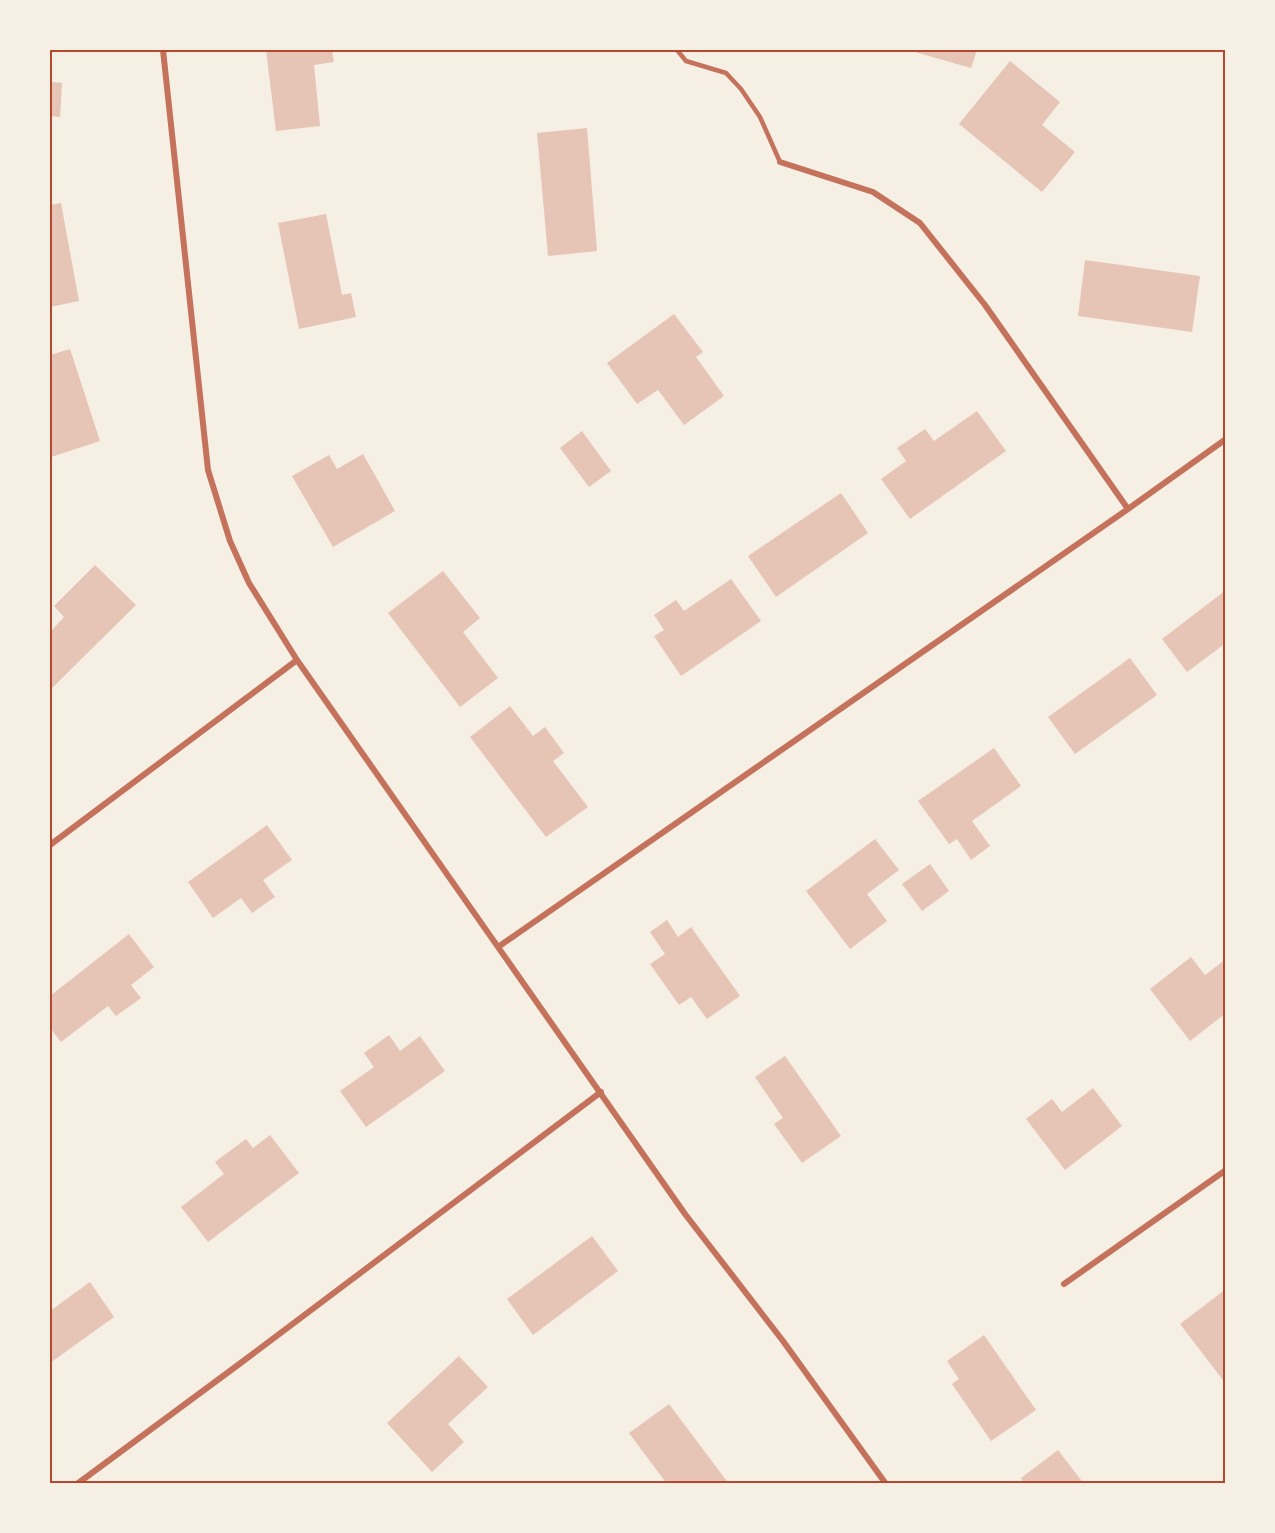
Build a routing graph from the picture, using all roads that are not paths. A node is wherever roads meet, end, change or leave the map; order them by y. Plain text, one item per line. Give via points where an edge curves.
1 (163, 50) edge
2 (677, 50) edge
3 (780, 162) joint
4 (1226, 439) edge
5 (1128, 509) junction
6 (297, 660) junction
7 (50, 845) edge
8 (498, 947) junction
9 (601, 1092) junction
10 (1226, 1170) edge
11 (1064, 1284) dead end
12 (77, 1484) edge
13 (886, 1484) edge

1 - 6 street via 208,470 230,541 249,583
2 - 3 lane via 686,61 726,73 741,89 760,117
3 - 5 street via 873,192 920,223 986,306
4 - 5 street
5 - 8 street
6 - 7 street
6 - 8 street
8 - 9 street
9 - 12 street
9 - 13 street via 685,1214
10 - 11 street

